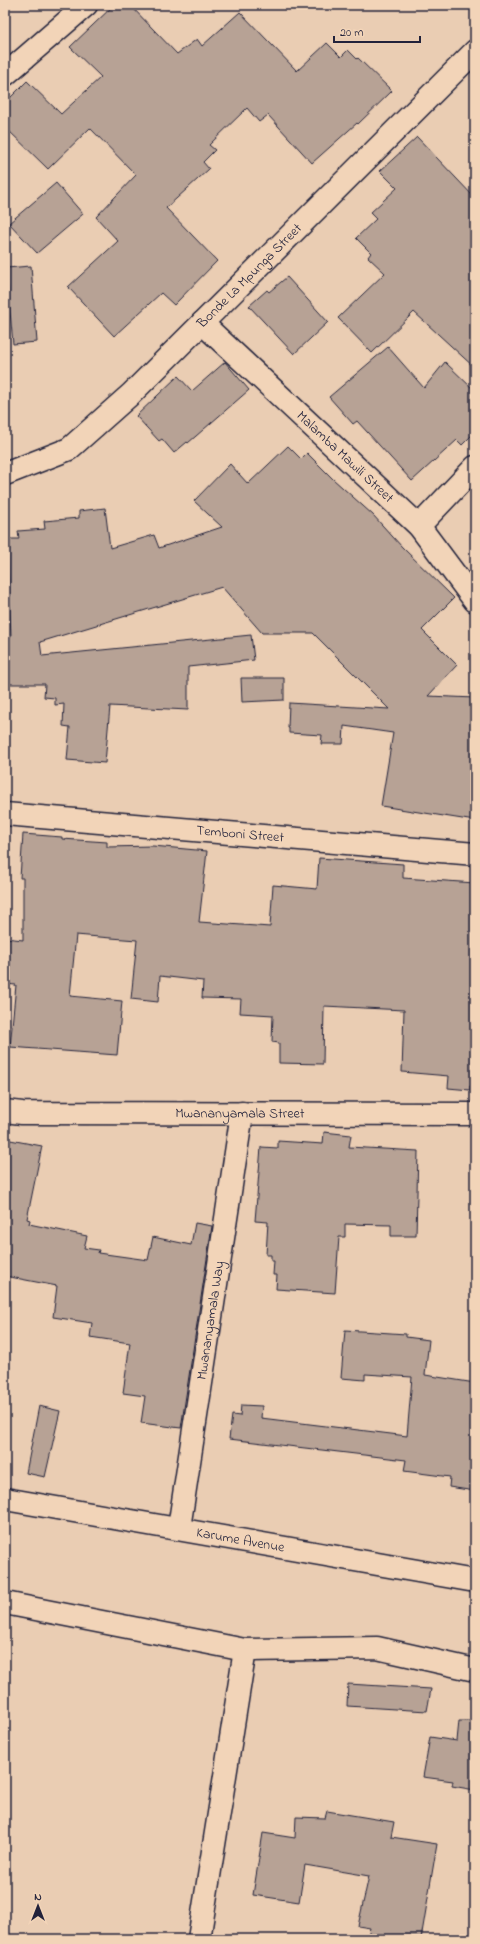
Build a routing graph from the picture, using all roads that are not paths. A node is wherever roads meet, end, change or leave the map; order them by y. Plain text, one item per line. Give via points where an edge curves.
1 (86, 5) edge
2 (475, 51) edge
3 (5, 75) edge
4 (202, 323) junction
5 (475, 467) edge
6 (5, 474) edge
7 (419, 526) junction
8 (475, 601) edge
9 (5, 814) edge
10 (475, 854) edge
11 (5, 1111) edge
12 (242, 1113) junction
13 (475, 1114) edge
14 (5, 1499) edge
15 (178, 1528) junction
16 (475, 1580) edge
17 (5, 1603) edge
18 (245, 1650) junction
19 (475, 1670) edge
20 (199, 1939) edge

1 - 3 street
2 - 4 street, Bonde La Mpunga Street
4 - 6 street, Bonde La Mpunga Street via 131,394 69,449
4 - 7 street, Malamba Mawili Street
5 - 7 street
7 - 8 street, Malamba Mawili Street
9 - 10 street, Temboni Street
11 - 12 street, Mwananyamala Street
12 - 13 street, Mwananyamala Street
12 - 15 street, Mwananyamala Way
14 - 15 street, Karume Avenue
15 - 16 street, Karume Avenue
17 - 18 street
18 - 19 street via 377,1648
18 - 20 street

